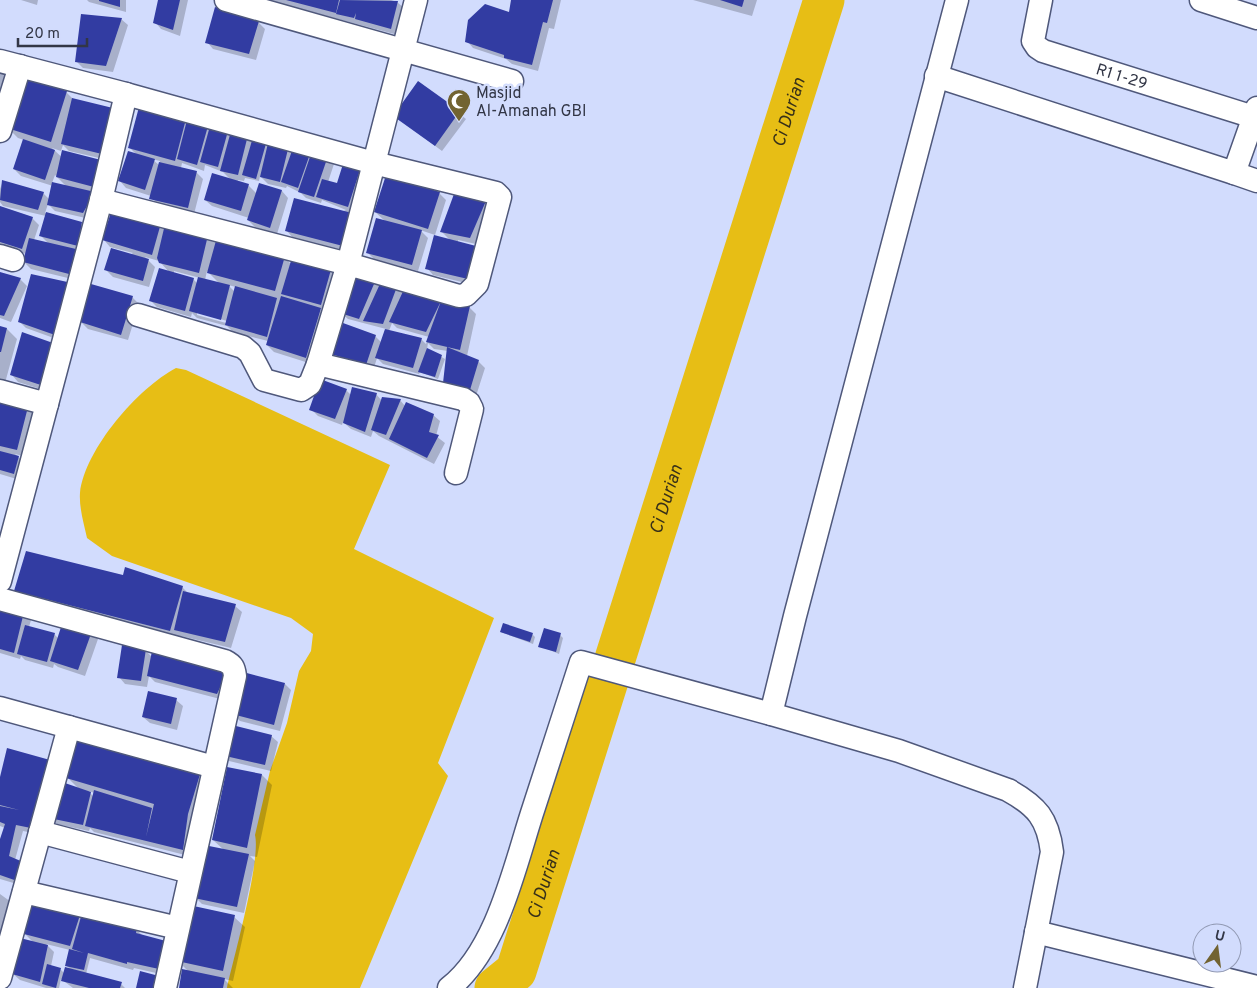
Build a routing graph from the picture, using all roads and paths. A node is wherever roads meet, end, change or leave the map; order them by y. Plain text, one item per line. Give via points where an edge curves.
1 (226, 0) edge
2 (416, 0) edge
3 (957, 0) edge
4 (1040, 0) edge
5 (1202, 0) edge
6 (1257, 18) edge
7 (403, 50) junction
8 (10, 63) edge
9 (936, 76) junction
10 (512, 81) dead end
11 (126, 94) junction
12 (1256, 115) edge
13 (0, 131) edge
14 (374, 163) junction
15 (1234, 173) junction
16 (1257, 180) edge
17 (101, 200) junction
18 (348, 264) junction
19 (138, 315) dead end
20 (318, 364) junction
21 (0, 391) edge
22 (47, 404) junction
23 (456, 473) dead end
24 (0, 580) edge
25 (0, 599) edge
26 (0, 708) edge
27 (771, 714) junction
28 (69, 727) junction
29 (214, 768) junction
30 (40, 832) junction
31 (190, 872) junction
32 (24, 892) junction
33 (178, 928) junction
34 (1036, 932) junction
35 (0, 978) edge
36 (0, 986) edge
37 (1257, 987) edge
38 (8, 988) edge
39 (165, 988) edge
40 (449, 988) edge
41 (1025, 988) edge

1 - 7 street
2 - 7 street
3 - 9 street
4 - 12 street, R1 1-29 via 1034,41 1044,51
5 - 6 street
7 - 10 street
7 - 14 street
8 - 11 street
8 - 13 street
9 - 15 street
9 - 27 street
11 - 14 street
11 - 17 street
12 - 15 street
14 - 18 street
14 - 18 street via 496,193 501,199 477,284 466,295 459,296
15 - 16 street
17 - 18 street
17 - 22 street
18 - 20 street
19 - 20 street via 243,346 264,380 297,390 310,384
20 - 23 street via 469,402 472,409
21 - 22 street
22 - 24 street
25 - 29 street via 232,664 235,676
26 - 28 street
27 - 34 street via 899,751 1008,790 1024,799 1040,813 1050,830 1052,852
27 - 40 street via 581,662 508,889 486,942 459,980
28 - 29 street
28 - 30 street
29 - 31 street
30 - 31 street
30 - 32 street
31 - 33 street
32 - 33 street
32 - 35 street
33 - 39 street
34 - 37 street
34 - 41 street
36 - 38 street

